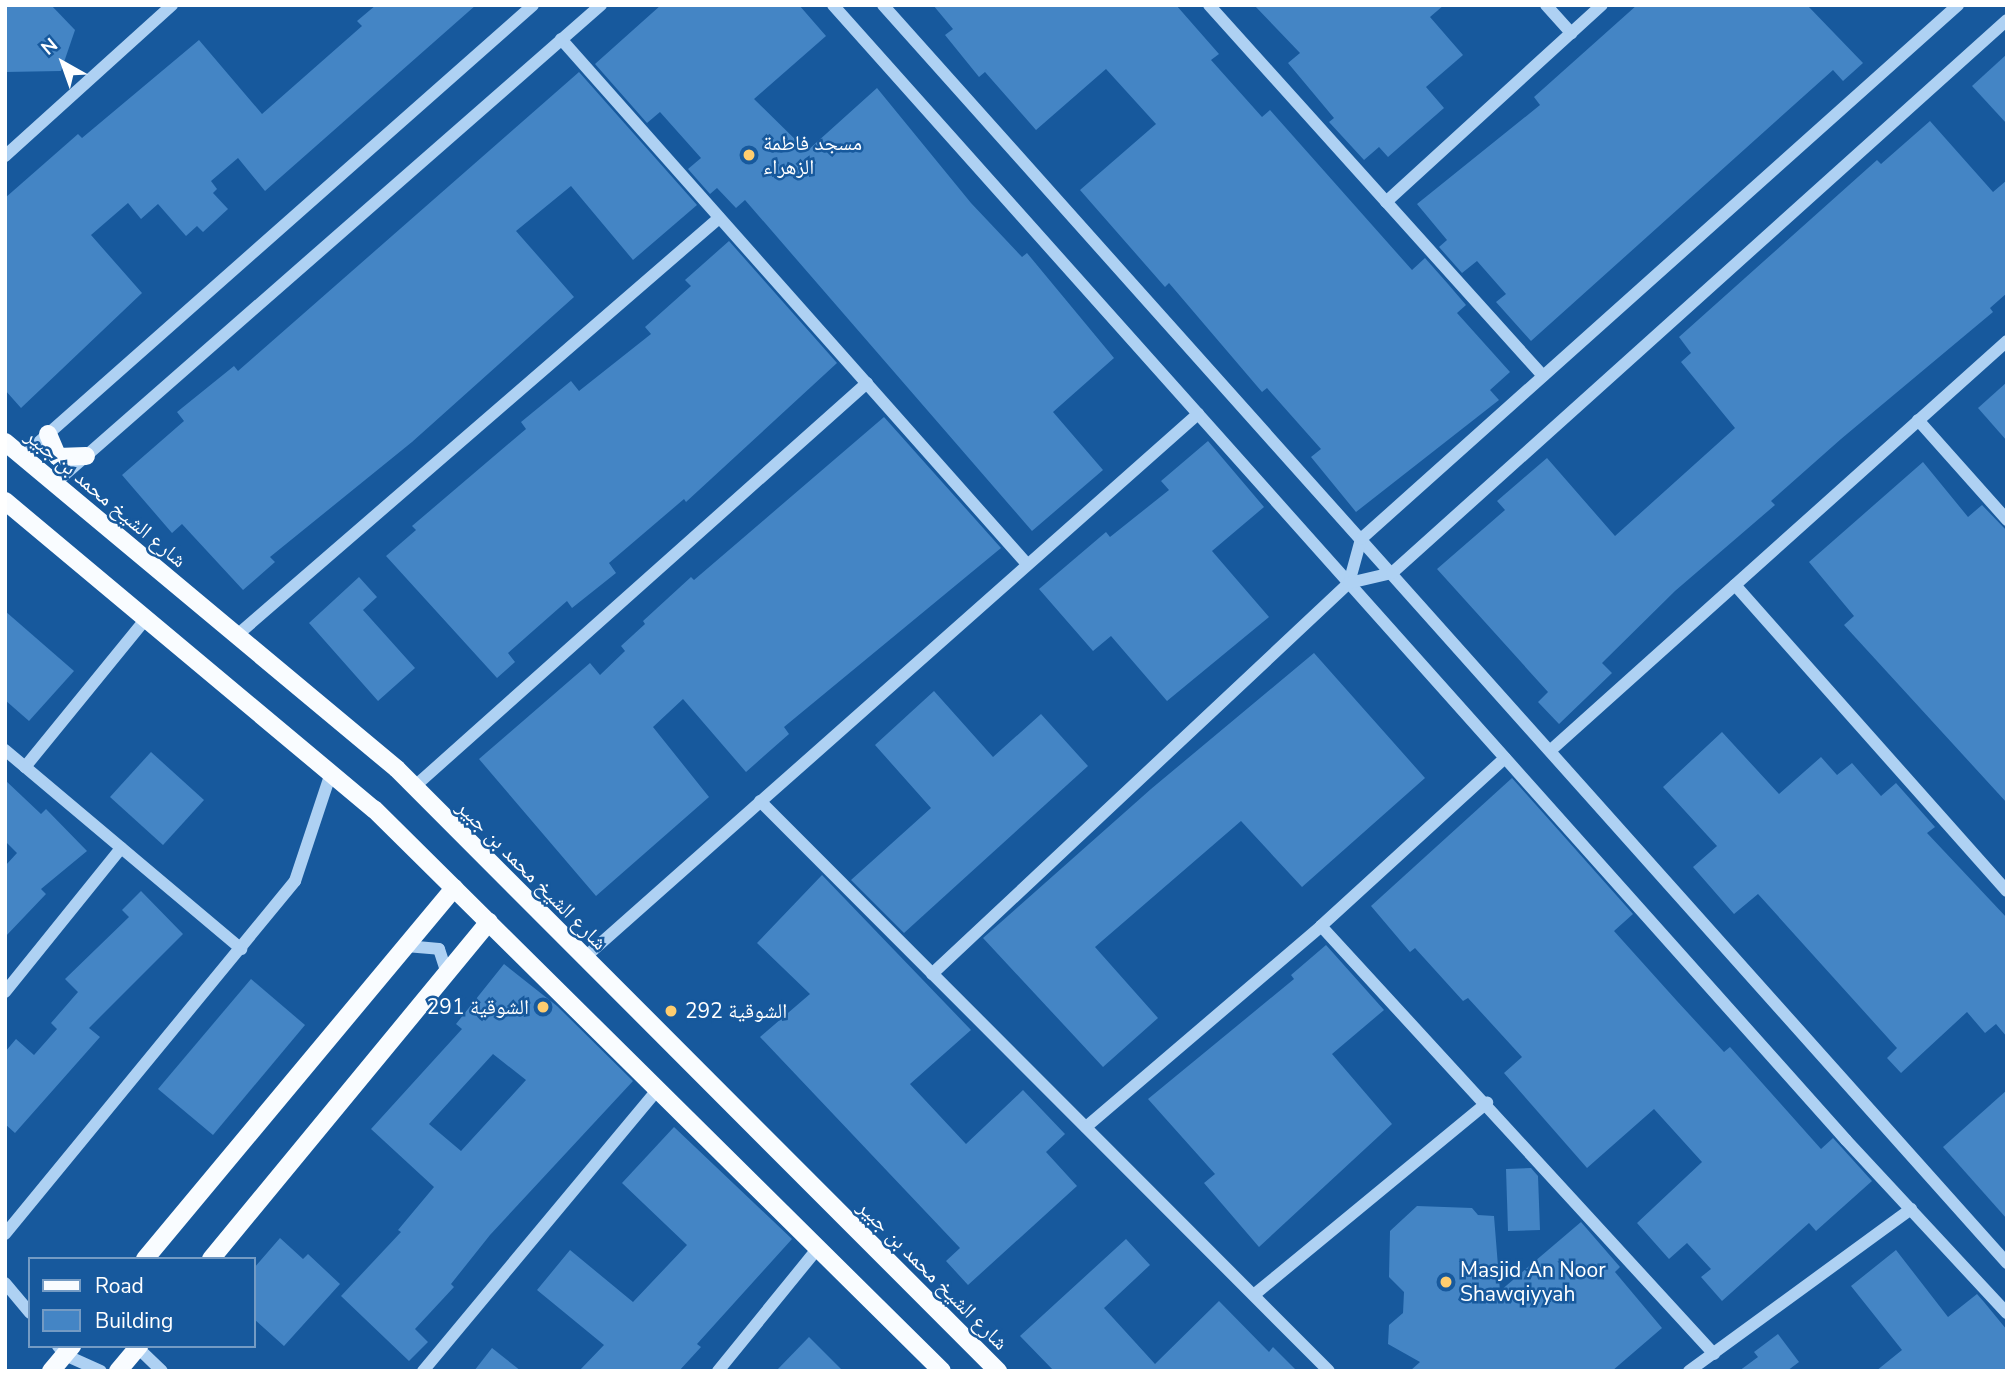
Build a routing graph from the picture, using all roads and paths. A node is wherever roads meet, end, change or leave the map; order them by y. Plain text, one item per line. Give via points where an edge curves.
1 (172, 5) edge
2 (533, 5) edge
3 (601, 5) edge
4 (833, 5) edge
5 (883, 5) edge
6 (1209, 5) edge
7 (1546, 5) edge
8 (1601, 5) edge
9 (1958, 5) edge
10 (2007, 20) edge
11 (1571, 33) junction
12 (562, 39) junction
13 (5, 156) edge
14 (1386, 202) junction
15 (719, 218) junction
16 (2007, 341) edge
17 (1544, 376) junction
18 (867, 383) junction
19 (1198, 414) junction
20 (1918, 420) junction
21 (48, 434) junction
22 (5, 442) edge
23 (86, 456) junction
24 (22, 457) junction
25 (54, 484) junction
26 (5, 501) edge
27 (2007, 520) edge
28 (1361, 539) junction
29 (1026, 563) junction
30 (1392, 572) junction
31 (1349, 583) junction
32 (1735, 585) junction
33 (145, 620) junction
34 (236, 636) junction
35 (5, 750) edge
36 (1551, 750) junction
37 (1505, 758) junction
38 (25, 767) junction
39 (331, 773) junction
40 (414, 787) junction
41 (760, 801) junction
42 (121, 848) junction
43 (454, 888) junction
44 (2007, 891) edge
45 (489, 922) junction
46 (1321, 926) junction
47 (406, 946) junction
48 (241, 949) junction
49 (583, 959) junction
50 (447, 973) junction
51 (932, 974) junction
52 (5, 992) edge
53 (658, 1089) junction
54 (1487, 1103) junction
55 (1086, 1127) junction
56 (1911, 1209) junction
57 (6, 1232) edge
58 (818, 1248) junction
59 (147, 1257) edge
60 (213, 1257) edge
61 (2007, 1264) edge
62 (5, 1283) edge
63 (1255, 1294) junction
64 (28, 1310) edge
65 (2007, 1313) edge
66 (137, 1348) edge
67 (139, 1348) edge
68 (65, 1349) edge
69 (1714, 1354) junction
70 (51, 1371) edge
71 (101, 1371) edge
72 (118, 1371) edge
73 (162, 1371) edge
74 (423, 1371) edge
75 (718, 1371) edge
76 (942, 1371) edge
77 (998, 1371) edge
78 (1329, 1371) edge
79 (1689, 1371) edge

1 - 13 street
2 - 21 street
3 - 12 street
4 - 19 street
5 - 28 street
6 - 14 street
7 - 11 street
8 - 11 street
9 - 17 street
10 - 30 street
11 - 14 street
12 - 15 street
12 - 23 street
14 - 17 street
15 - 18 street
15 - 34 street
16 - 20 street
17 - 28 street
18 - 29 street
18 - 40 street
19 - 29 street
19 - 31 street
20 - 27 street
20 - 32 street
21 - 23 main road via 58,457
21 - 24 street
22 - 24 main road, شارع الشيخ محمد بن جبير
23 - 25 street
24 - 25 main road, شارع الشيخ محمد بن جبير
25 - 34 main road, شارع الشيخ محمد بن جبير
26 - 33 main road
28 - 30 street
28 - 31 street
29 - 41 street
30 - 31 street
30 - 36 street
31 - 37 street
31 - 51 street
32 - 36 street
32 - 44 street
33 - 38 street
33 - 39 main road
34 - 40 main road, شارع الشيخ محمد بن جبير
35 - 38 street
36 - 61 street
37 - 46 street
37 - 56 street
38 - 42 street
39 - 43 main road
39 - 48 street via 295,881
40 - 49 main road, شارع الشيخ محمد بن جبير
41 - 49 street
41 - 51 street
42 - 48 street
42 - 52 street
43 - 45 main road
43 - 47 main road
45 - 50 main road
45 - 53 main road
46 - 54 street
46 - 55 street
47 - 50 street via 439,949
47 - 59 main road
48 - 57 street
49 - 77 main road, شارع الشيخ محمد بن جبير
50 - 60 main road
51 - 55 street
53 - 58 main road
53 - 74 street
54 - 63 street
54 - 69 street
55 - 63 street
56 - 65 street
56 - 69 street
58 - 75 street
58 - 76 main road
62 - 64 street
63 - 78 street
66 - 72 main road
67 - 73 street
68 - 70 main road
68 - 71 street
69 - 79 street

